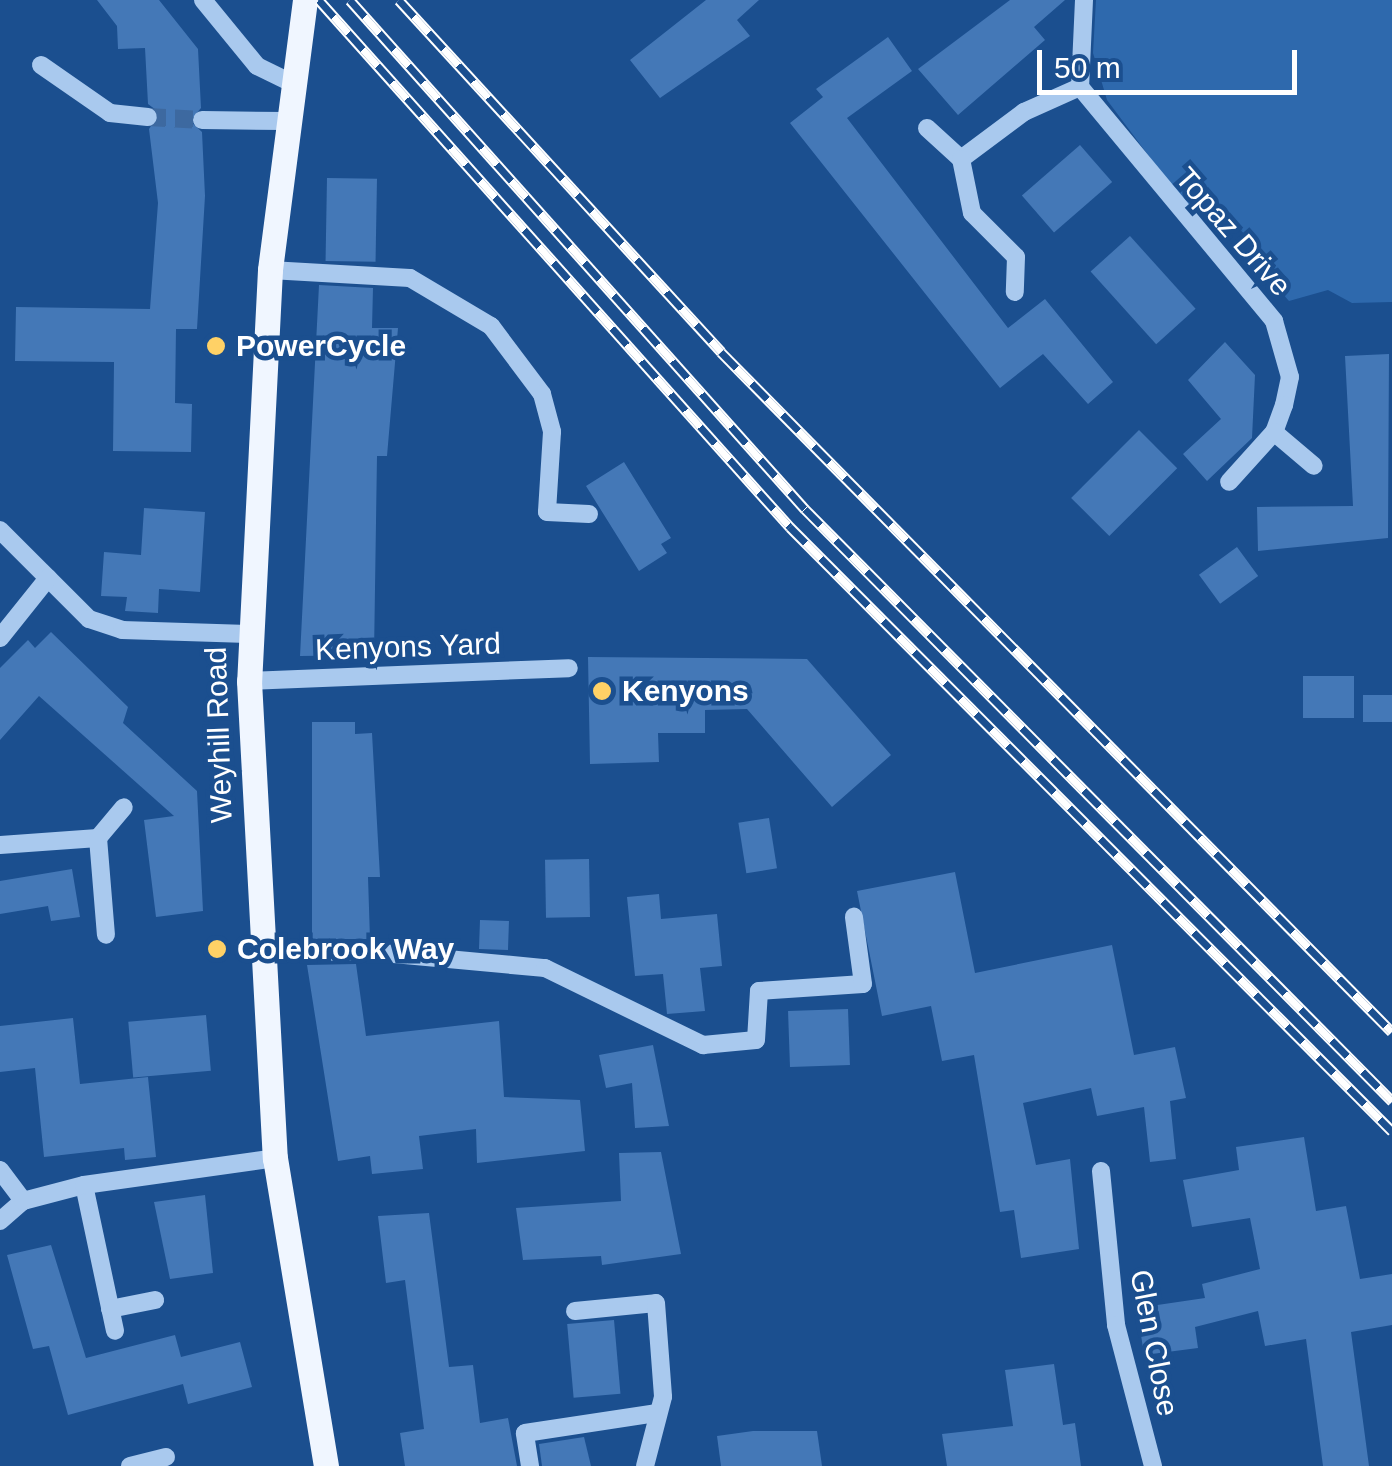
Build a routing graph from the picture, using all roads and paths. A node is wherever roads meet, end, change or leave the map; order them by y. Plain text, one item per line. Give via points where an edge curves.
1 (204, 0) edge
2 (305, 0) edge
3 (1084, 0) edge
4 (41, 65) dead end
5 (290, 82) junction
6 (1080, 87) junction
7 (148, 117) tunnel mouth
8 (202, 120) tunnel mouth
9 (286, 121) junction
10 (927, 128) dead end
11 (960, 160) junction
12 (270, 270) junction
13 (1015, 292) dead end
14 (1274, 432) junction
15 (1314, 466) dead end
16 (1229, 482) dead end
17 (589, 514) dead end
18 (0, 530) edge
19 (48, 578) junction
20 (248, 634) junction
21 (0, 638) edge
22 (569, 668) dead end
23 (248, 681) junction
24 (124, 808) dead end
25 (98, 838) junction
26 (0, 845) edge
27 (854, 917) dead end
28 (106, 935) dead end
29 (258, 954) junction
30 (275, 1158) junction
31 (0, 1170) edge
32 (1101, 1171) dead end
33 (84, 1185) junction
34 (23, 1201) junction
35 (0, 1221) edge
36 (155, 1300) dead end
37 (110, 1309) junction
38 (575, 1311) dead end
39 (115, 1331) dead end
40 (658, 1413) junction
41 (166, 1457) dead end
42 (130, 1466) edge
43 (326, 1466) edge
44 (530, 1466) edge
45 (645, 1466) edge
46 (1152, 1466) edge

1 - 5 street via 257,66
2 - 5 main road, Weyhill Road
3 - 6 street
4 - 7 street via 110,113
5 - 9 main road, Weyhill Road
6 - 11 street via 1024,112
6 - 14 street, Topaz Drive via 1274,321 1290,377
8 - 9 street
9 - 12 main road, Weyhill Road
10 - 11 street
11 - 13 street via 972,213 1016,258
12 - 17 street via 410,278 491,326 542,394 552,432 547,512
12 - 20 main road, Weyhill Road
14 - 15 street
14 - 16 street, Topaz Drive
18 - 19 street
19 - 20 street via 89,619 122,630
19 - 21 street
20 - 23 main road, Weyhill Road
22 - 23 street, Kenyons Yard
23 - 29 main road, Weyhill Road
24 - 25 street
25 - 26 street
25 - 28 street
27 - 29 street via 863,984 758,991 756,1040 703,1045 546,968 361,951
29 - 30 main road, Weyhill Road
30 - 33 street
30 - 43 main road, Weyhill Road
31 - 34 street
32 - 46 street, Glen Close via 1116,1325
33 - 34 street
33 - 37 street
34 - 35 street
36 - 37 street
37 - 39 street
38 - 40 street via 656,1303
40 - 44 street via 525,1433
40 - 45 street
41 - 42 street

